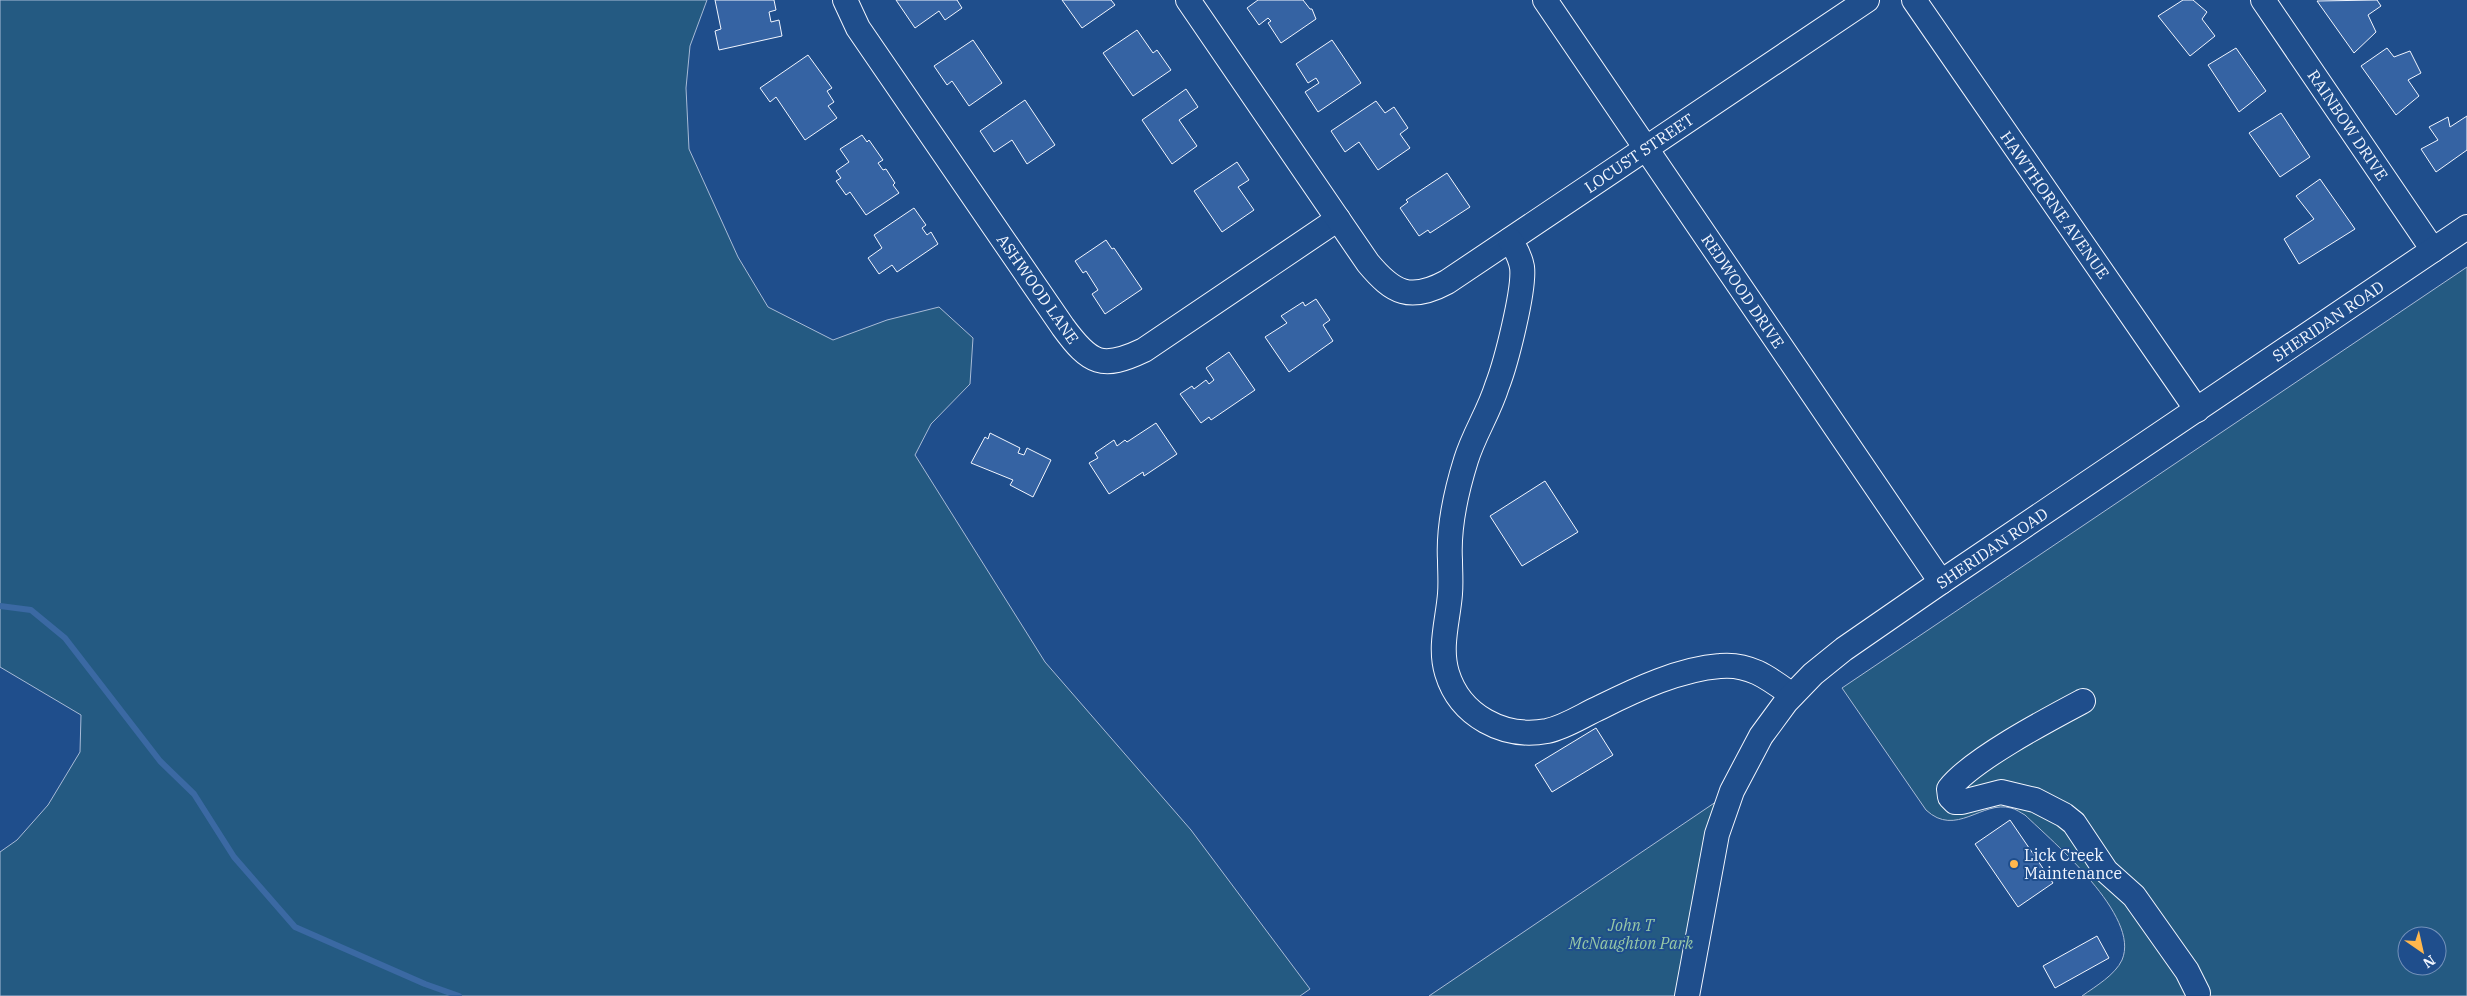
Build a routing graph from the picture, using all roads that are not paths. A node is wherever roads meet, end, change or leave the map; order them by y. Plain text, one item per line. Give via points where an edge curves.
1 (845, 0) edge
2 (1188, 0) edge
3 (1545, 0) edge
4 (1867, 0) edge
5 (1914, 0) edge
6 (2262, 0) edge
7 (1646, 148) junction
8 (1338, 219) junction
9 (2467, 227) edge
10 (1510, 240) junction
11 (2433, 250) junction
12 (2197, 410) junction
13 (1941, 582) junction
14 (1792, 696) junction
15 (2083, 701) dead end
16 (2198, 993) dead end
17 (1687, 996) edge

1 - 8 street, ASHWOOD LANE via 863,35 1063,327 1080,350 1098,362 1109,363 1144,350
2 - 8 street
3 - 7 street, REDWOOD DRIVE
4 - 7 street, LOCUST STREET
5 - 12 street, HAWTHORNE AVENUE
6 - 11 street, RAINBOW DRIVE
7 - 10 street, LOCUST STREET
7 - 13 street, REDWOOD DRIVE
8 - 10 street, LOCUST STREET via 1376,272 1406,294 1435,288
9 - 11 street, SHERIDAN ROAD
10 - 14 street via 1520,255 1520,288 1497,387 1466,459 1450,534 1450,592 1443,643 1447,673 1453,687 1473,713 1489,724 1524,732 1547,731 1636,691 1674,677 1721,666 1754,669
11 - 12 street, SHERIDAN ROAD
12 - 13 street, SHERIDAN ROAD
13 - 14 street, SHERIDAN ROAD via 1844,649
14 - 17 street, SHERIDAN ROAD via 1761,736 1741,771 1717,834
15 - 16 street via 1960,776 1950,789 1950,797 1955,802 1962,802 2001,792 2035,800 2064,815 2074,823 2106,871 2134,896 2187,971

